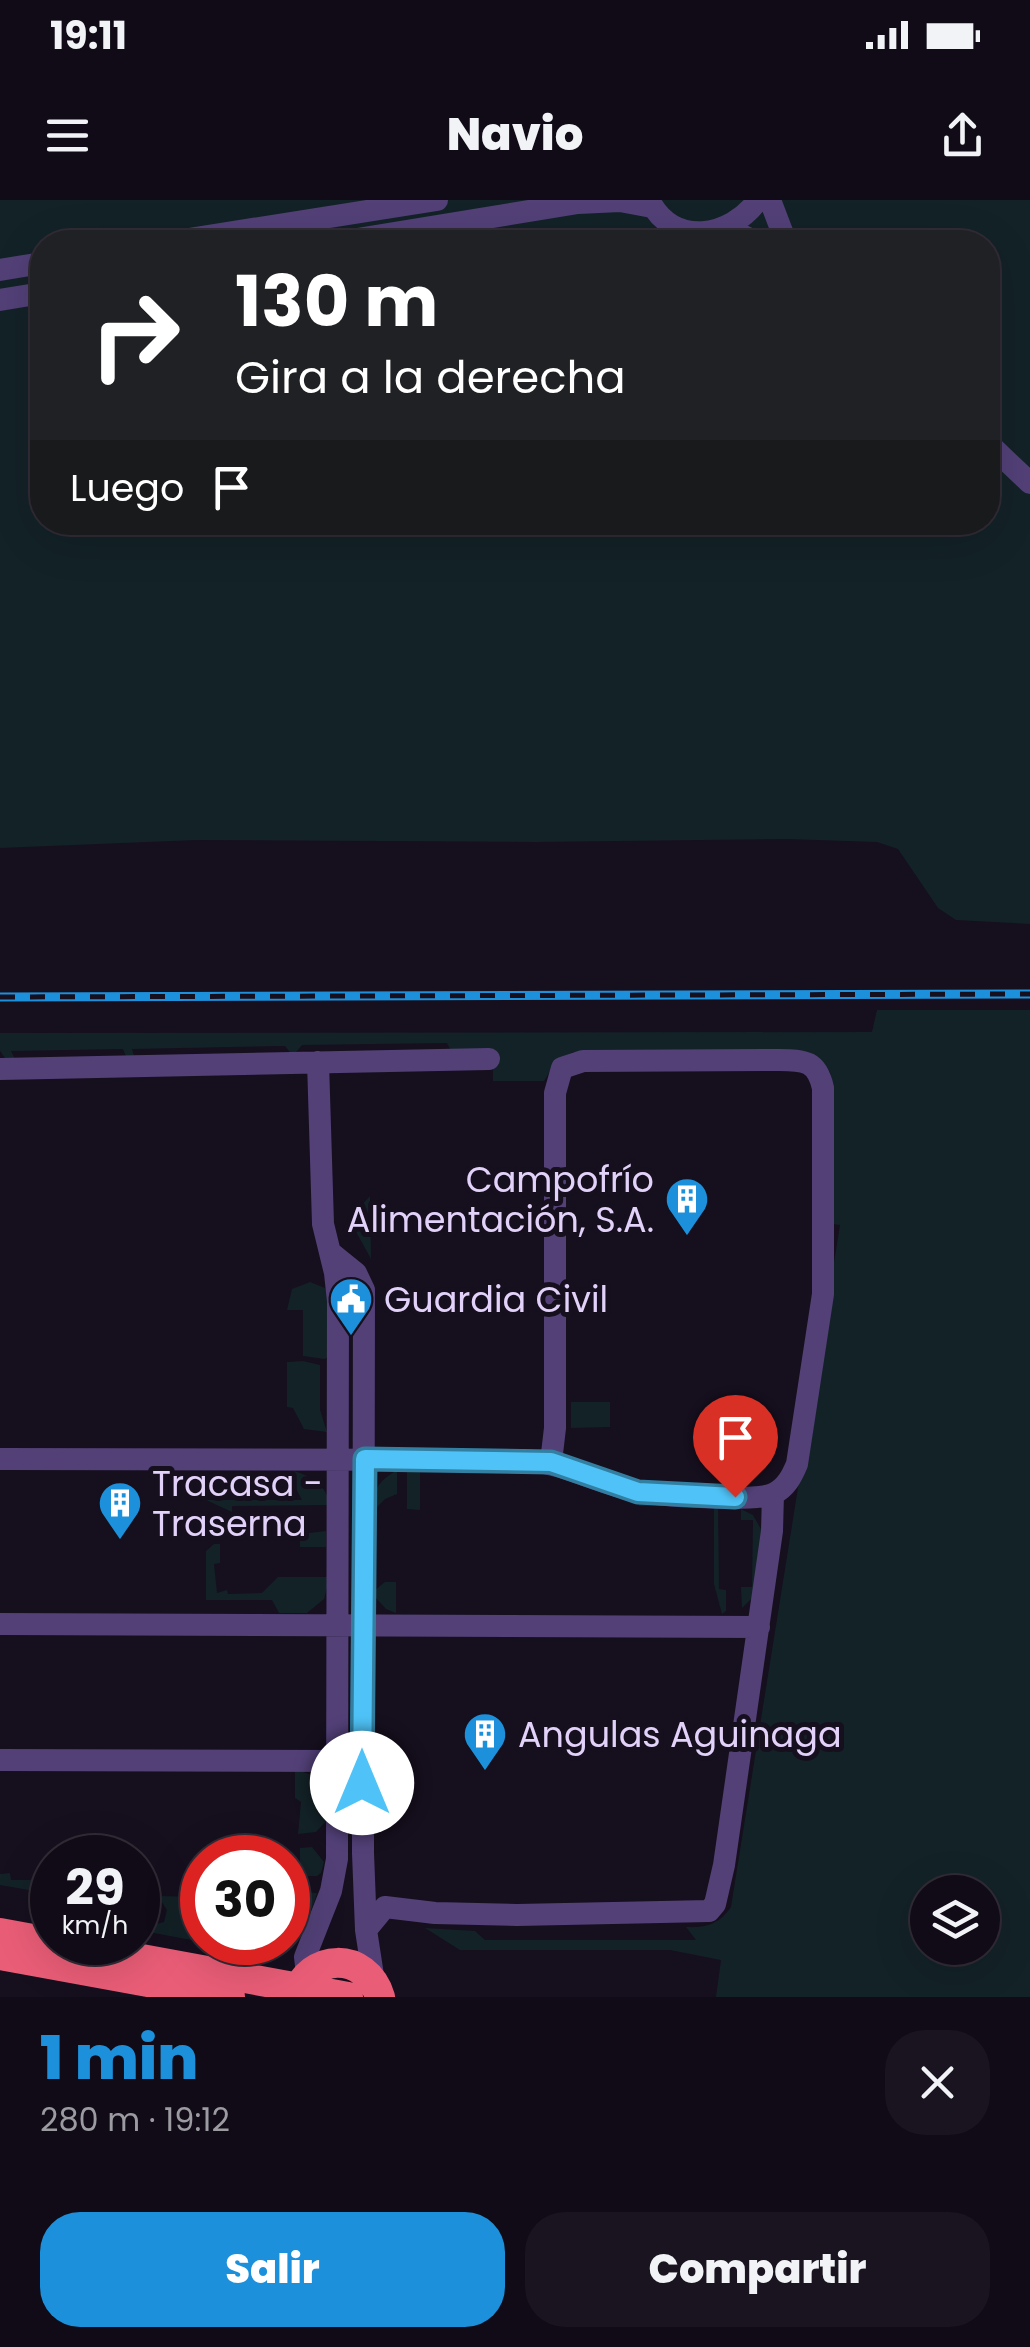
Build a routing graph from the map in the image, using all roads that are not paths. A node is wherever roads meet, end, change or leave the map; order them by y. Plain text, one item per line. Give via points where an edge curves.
1 (437, 200) edge
2 (758, 200) edge
3 (770, 200) edge
4 (650, 204) edge
5 (727, 228) junction
6 (246, 230) edge
7 (413, 230) edge
8 (684, 230) edge
9 (719, 230) edge
10 (731, 230) edge
11 (781, 230) edge
12 (30, 265) edge
13 (0, 270) edge
14 (30, 295) edge
15 (0, 300) edge
16 (1000, 454) edge
17 (1030, 483) edge
18 (489, 1060) dead end
19 (318, 1062) junction
20 (0, 1069) edge
21 (330, 1252) junction
22 (336, 1458) junction
23 (0, 1459) edge
24 (365, 1459) junction
25 (551, 1462) junction
26 (773, 1494) junction
27 (0, 1624) edge
28 (337, 1625) junction
29 (365, 1625) junction
30 (759, 1627) junction
31 (0, 1760) edge
32 (336, 1760) junction
33 (366, 1930) junction
34 (0, 1933) edge
35 (0, 1955) edge
36 (300, 1986) edge
37 (367, 1992) edge
38 (230, 1997) edge

1 - 6 street
2 - 5 street
3 - 11 street
4 - 7 street via 578,203
4 - 8 street
5 - 9 street
5 - 10 street
12 - 13 street
14 - 15 street
16 - 17 street
18 - 19 street
19 - 20 street
19 - 21 street via 323,1224
21 - 22 street via 338,1300
21 - 24 street via 356,1273 364,1290
22 - 23 street
22 - 24 street
22 - 28 street
24 - 25 street
24 - 29 street
25 - 26 street via 638,1492
25 - 26 street via 555,1093 562,1068 584,1060 792,1060 815,1068 823,1088 822,1294 797,1464
26 - 30 street
27 - 28 street
28 - 29 street
28 - 32 street
29 - 30 street
29 - 33 street
30 - 33 street via 720,1890 710,1911 516,1915 385,1906
31 - 32 street
32 - 36 street via 331,1891
33 - 37 street
34 - 36 highway
35 - 38 highway
36 - 37 highway

